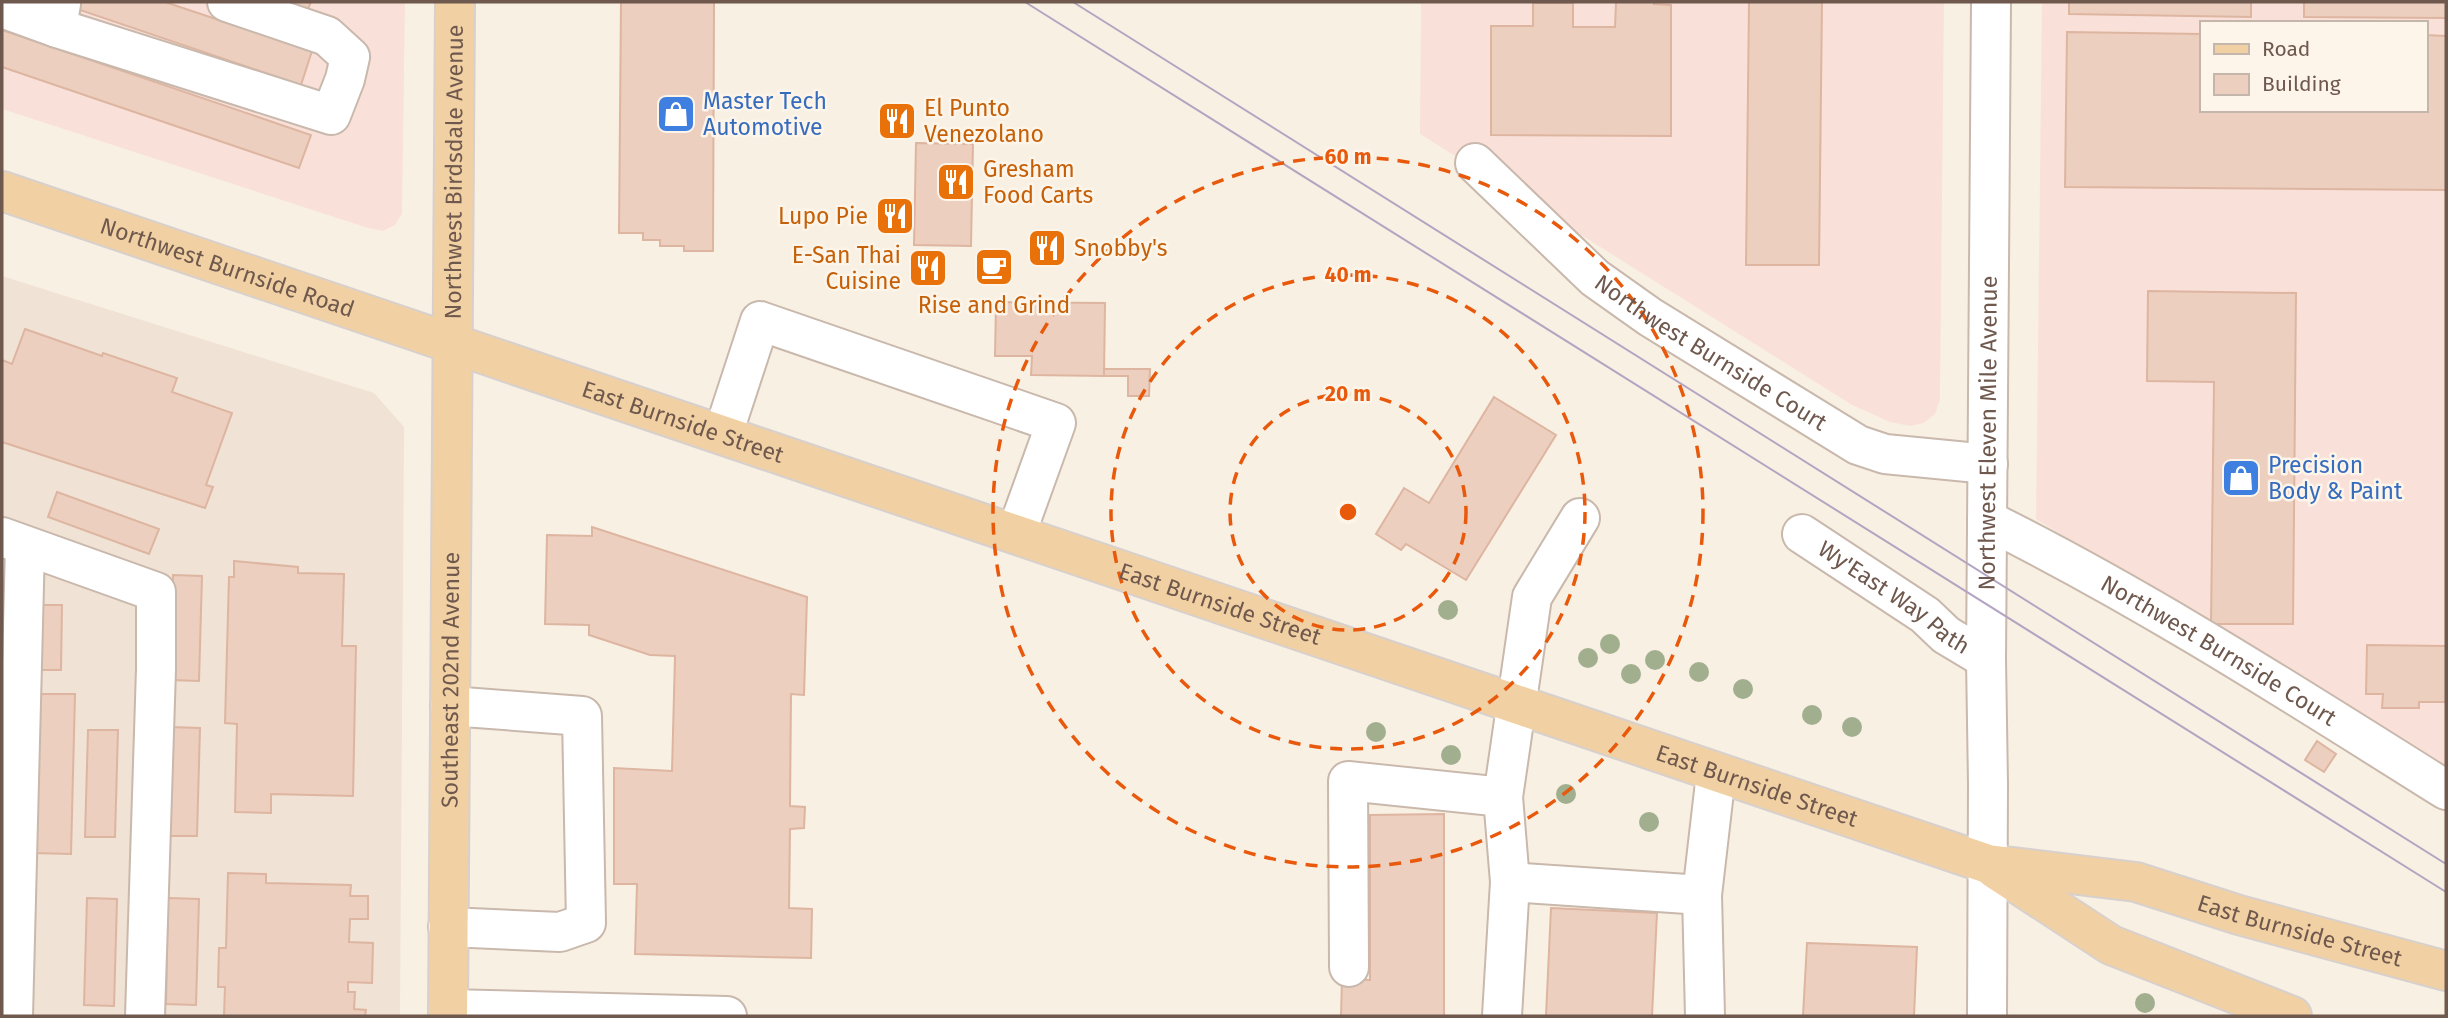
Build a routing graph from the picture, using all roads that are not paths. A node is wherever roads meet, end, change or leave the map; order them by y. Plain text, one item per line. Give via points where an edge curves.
1 (227, 2) edge
2 (455, 2) edge
3 (1991, 2) edge
4 (2, 8) edge
5 (59, 15) edge
6 (1475, 163) dead end
7 (2, 191) edge
8 (454, 344) junction
9 (723, 435) junction
10 (1988, 464) junction
11 (1580, 518) dead end
12 (1987, 520) junction
13 (1016, 534) junction
14 (1802, 534) dead end
15 (14, 542) edge
16 (1986, 659) junction
17 (1516, 704) junction
18 (450, 706) junction
19 (1716, 774) junction
20 (2446, 790) edge
21 (1503, 797) junction
22 (1988, 864) junction
23 (1510, 882) junction
24 (1702, 895) junction
25 (449, 927) junction
26 (1349, 967) dead end
27 (2446, 971) edge
28 (448, 1013) edge
29 (12, 1016) edge
30 (145, 1016) edge
31 (727, 1016) edge
32 (1502, 1016) edge
33 (1705, 1016) edge
34 (1987, 1016) edge
35 (2292, 1016) edge

1 - 5 street via 327,36 350,57 331,116
2 - 8 main road, Northwest Birdsdale Avenue
3 - 10 street, Northwest Eleven Mile Avenue
4 - 5 street
6 - 10 street, Northwest Burnside Court via 1595,278 1858,445 1885,454
7 - 8 main road, Northwest Burnside Road
8 - 9 main road, East Burnside Street
8 - 18 main road, Southeast 202nd Avenue
9 - 13 main road, East Burnside Street
9 - 13 street via 760,321 1056,423
10 - 12 street, Northwest Eleven Mile Avenue
11 - 17 street via 1532,597
12 - 16 street, Northwest Eleven Mile Avenue
12 - 20 street, Northwest Burnside Court via 2134,599
13 - 17 main road, East Burnside Street
14 - 16 street, Wy'East Way Path
15 - 29 street
15 - 30 street via 156,592
16 - 22 street, Northwest Eleven Mile Avenue
17 - 19 main road, East Burnside Street
17 - 21 street
18 - 25 main road, Southeast 202nd Avenue
18 - 25 street via 582,716 586,923 560,932
19 - 22 main road, East Burnside Street
19 - 24 street
21 - 23 street
21 - 26 street via 1348,780
22 - 27 main road, East Burnside Street via 2136,882
22 - 34 street, Northwest Eleven Mile Avenue
22 - 35 main road, East Burnside Street via 2111,945
23 - 24 street
23 - 32 street
24 - 33 street
25 - 28 main road, Southeast 202nd Avenue
28 - 31 street

